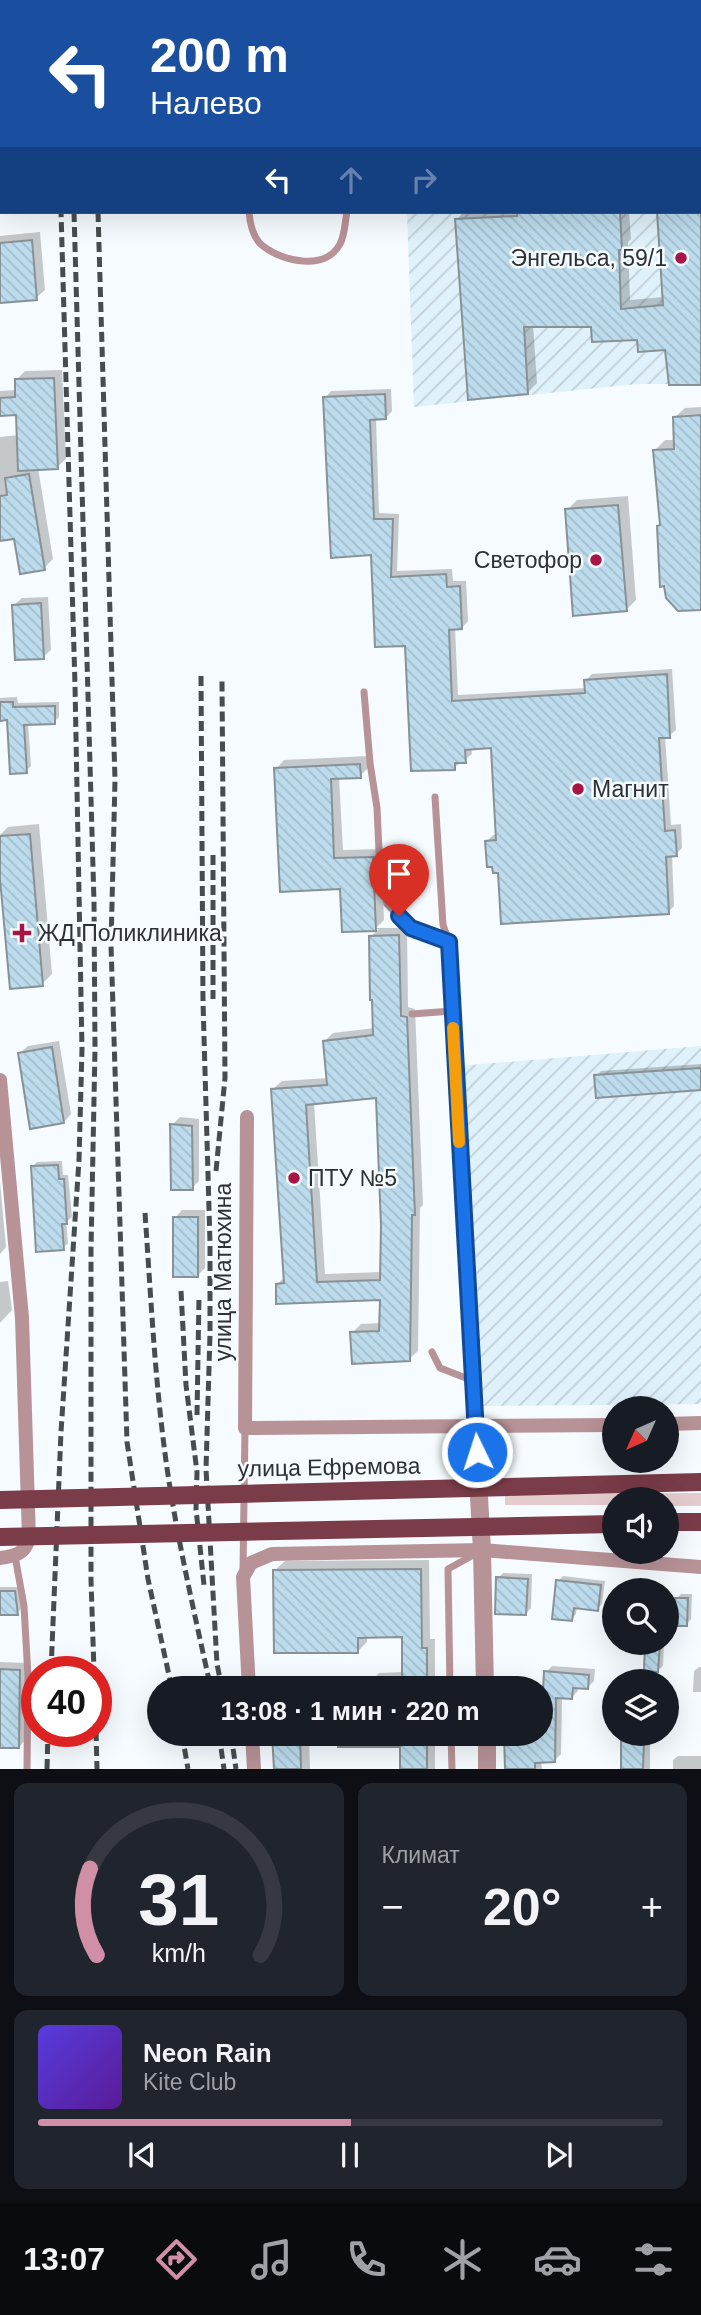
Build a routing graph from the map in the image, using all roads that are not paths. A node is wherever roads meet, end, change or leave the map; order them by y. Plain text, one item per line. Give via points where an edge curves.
1 (249, 214) edge
2 (347, 214) edge
3 (364, 692) dead end
4 (435, 797) dead end
5 (449, 942) junction
6 (452, 1011) junction
7 (412, 1014) dead end
8 (0, 1080) edge
9 (247, 1117) dead end
10 (432, 1352) dead end
11 (471, 1380) junction
12 (701, 1423) edge
13 (679, 1424) edge
14 (602, 1425) edge
15 (475, 1427) junction
16 (245, 1428) junction
17 (701, 1482) edge
18 (0, 1500) edge
19 (679, 1522) edge
20 (701, 1522) edge
21 (602, 1524) edge
22 (0, 1537) edge
23 (482, 1550) junction
24 (7, 1557) edge
25 (701, 1567) edge
26 (243, 1577) junction
27 (248, 1676) edge
28 (450, 1676) edge
29 (485, 1676) edge
30 (253, 1746) edge
31 (451, 1746) edge
32 (486, 1746) edge
33 (27, 1769) edge
34 (254, 1769) edge
35 (452, 1769) edge
36 (487, 1769) edge

1 - 2 lane via 261,246 306,262 327,258 341,243
3 - 5 lane via 380,872 387,904 411,928
4 - 5 lane via 443,925
5 - 6 lane
6 - 7 lane
6 - 11 lane
8 - 24 street via 22,1318 29,1538 27,1545
9 - 16 street, улица Матюхина
10 - 11 lane via 440,1368
11 - 15 lane
12 - 13 street
14 - 15 street, улица Ефремова
15 - 16 street, улица Ефремова
15 - 23 street
16 - 26 lane
17 - 18 main road, улица Ефремова, bridge
19 - 20 main road
21 - 22 main road, bridge
23 - 25 street
23 - 26 street via 272,1554 251,1563
23 - 28 lane via 448,1569
23 - 29 street
24 - 33 lane via 24,1606
26 - 27 street
30 - 34 street
31 - 35 lane
32 - 36 street

